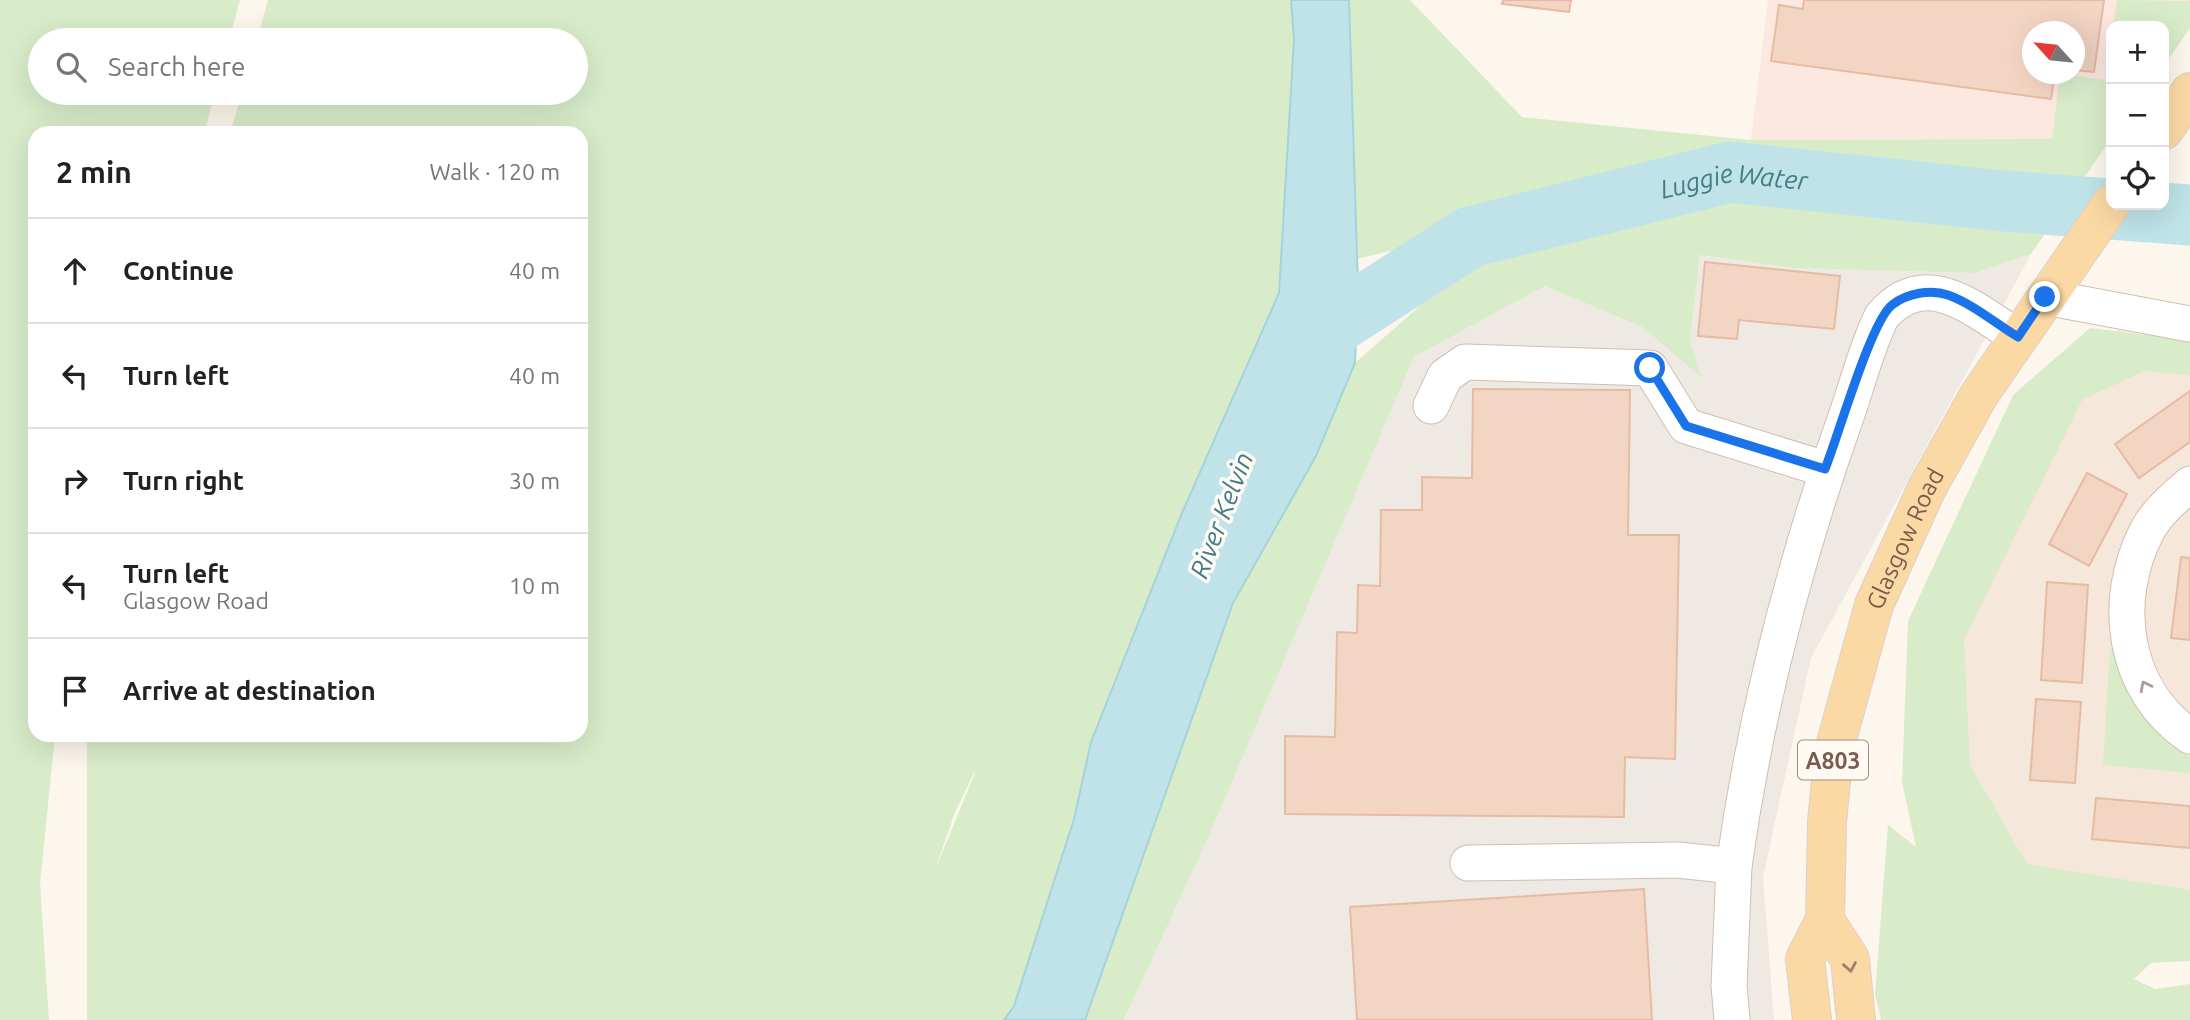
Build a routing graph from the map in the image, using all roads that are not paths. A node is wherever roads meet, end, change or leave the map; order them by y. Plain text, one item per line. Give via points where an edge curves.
1 (2190, 92) edge
2 (2169, 123) edge
3 (2107, 210) edge
4 (2045, 297) junction
5 (2190, 324) edge
6 (2018, 337) junction
7 (1431, 406) dead end
8 (1825, 469) junction
9 (2190, 484) edge
10 (2190, 736) edge
11 (1468, 863) dead end
12 (1734, 866) junction
13 (1825, 920) junction
14 (1732, 1020) edge
15 (1812, 1020) edge
16 (1856, 1020) edge

1 - 2 main road
3 - 4 main road, Glasgow Road / A803
4 - 5 street
4 - 6 main road, Glasgow Road / A803
6 - 8 street via 1946,294 1908,295 1892,304 1873,334
6 - 13 main road, Glasgow Road / A803 via 1927,488 1874,605 1833,750
7 - 8 street via 1445,376 1465,362 1650,368 1686,426
8 - 12 street via 1773,652
10 -> 9 street via 2152,699 2136,667 2126,632 2125,598 2132,565 2148,529
11 - 12 street via 1678,860
12 - 14 street
13 - 15 main road, Glasgow Road / A803 via 1805,959
13 -> 16 main road via 1850,959

